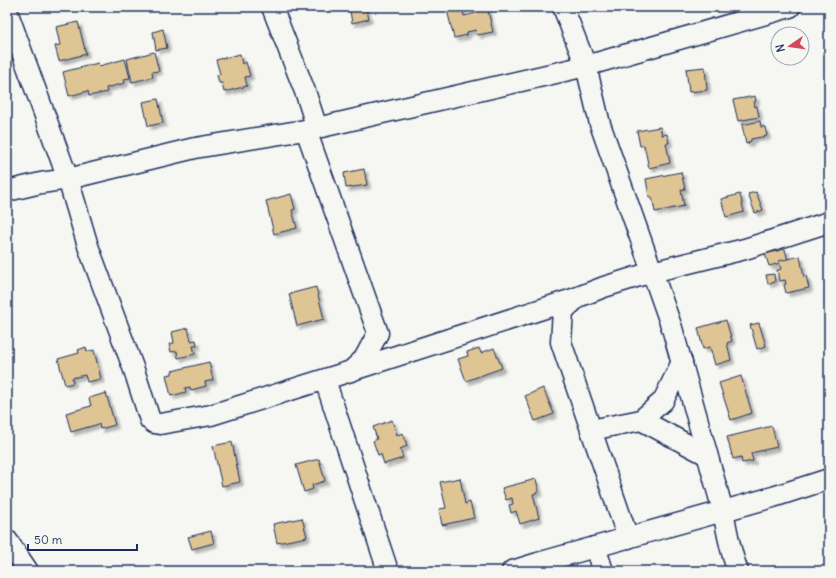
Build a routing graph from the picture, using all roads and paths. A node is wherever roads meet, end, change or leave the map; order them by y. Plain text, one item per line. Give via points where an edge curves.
1 (272, 7) edge
2 (563, 7) edge
3 (790, 7) edge
4 (7, 11) edge
5 (586, 66) junction
6 (311, 129) junction
7 (68, 179) junction
8 (7, 191) edge
9 (829, 222) edge
10 (652, 272) junction
11 (578, 297) junction
12 (378, 333) junction
13 (411, 351) junction
14 (682, 362) junction
15 (351, 371) junction
16 (325, 380) junction
17 (642, 420) junction
18 (591, 430) junction
19 (708, 456) junction
20 (829, 479) edge
21 (723, 511) junction
22 (628, 538) junction
23 (7, 540) edge
24 (595, 547) junction
25 (28, 571) edge
26 (388, 571) edge
27 (512, 571) edge
28 (603, 571) edge
29 (738, 571) edge

1 - 6 street via 306,94
2 - 5 street
3 - 5 street
4 - 7 street
5 - 6 street
5 - 10 street via 600,124
6 - 7 street via 195,148
6 - 12 street
7 - 8 street
7 - 16 street via 88,246 150,420 160,424 211,415
9 - 10 street via 745,249
10 - 11 street
10 - 14 street
11 - 13 street
11 - 18 street via 564,311 561,342
12 - 13 street
12 - 15 street via 364,359
13 - 15 street
14 - 17 street via 663,402
14 - 19 street
15 - 16 street
16 - 26 street
17 - 18 street
17 - 19 street
18 - 22 street
19 - 21 street
20 - 21 street
21 - 22 street
21 - 29 street
22 - 24 street
23 - 25 street
24 - 27 street
24 - 28 street

